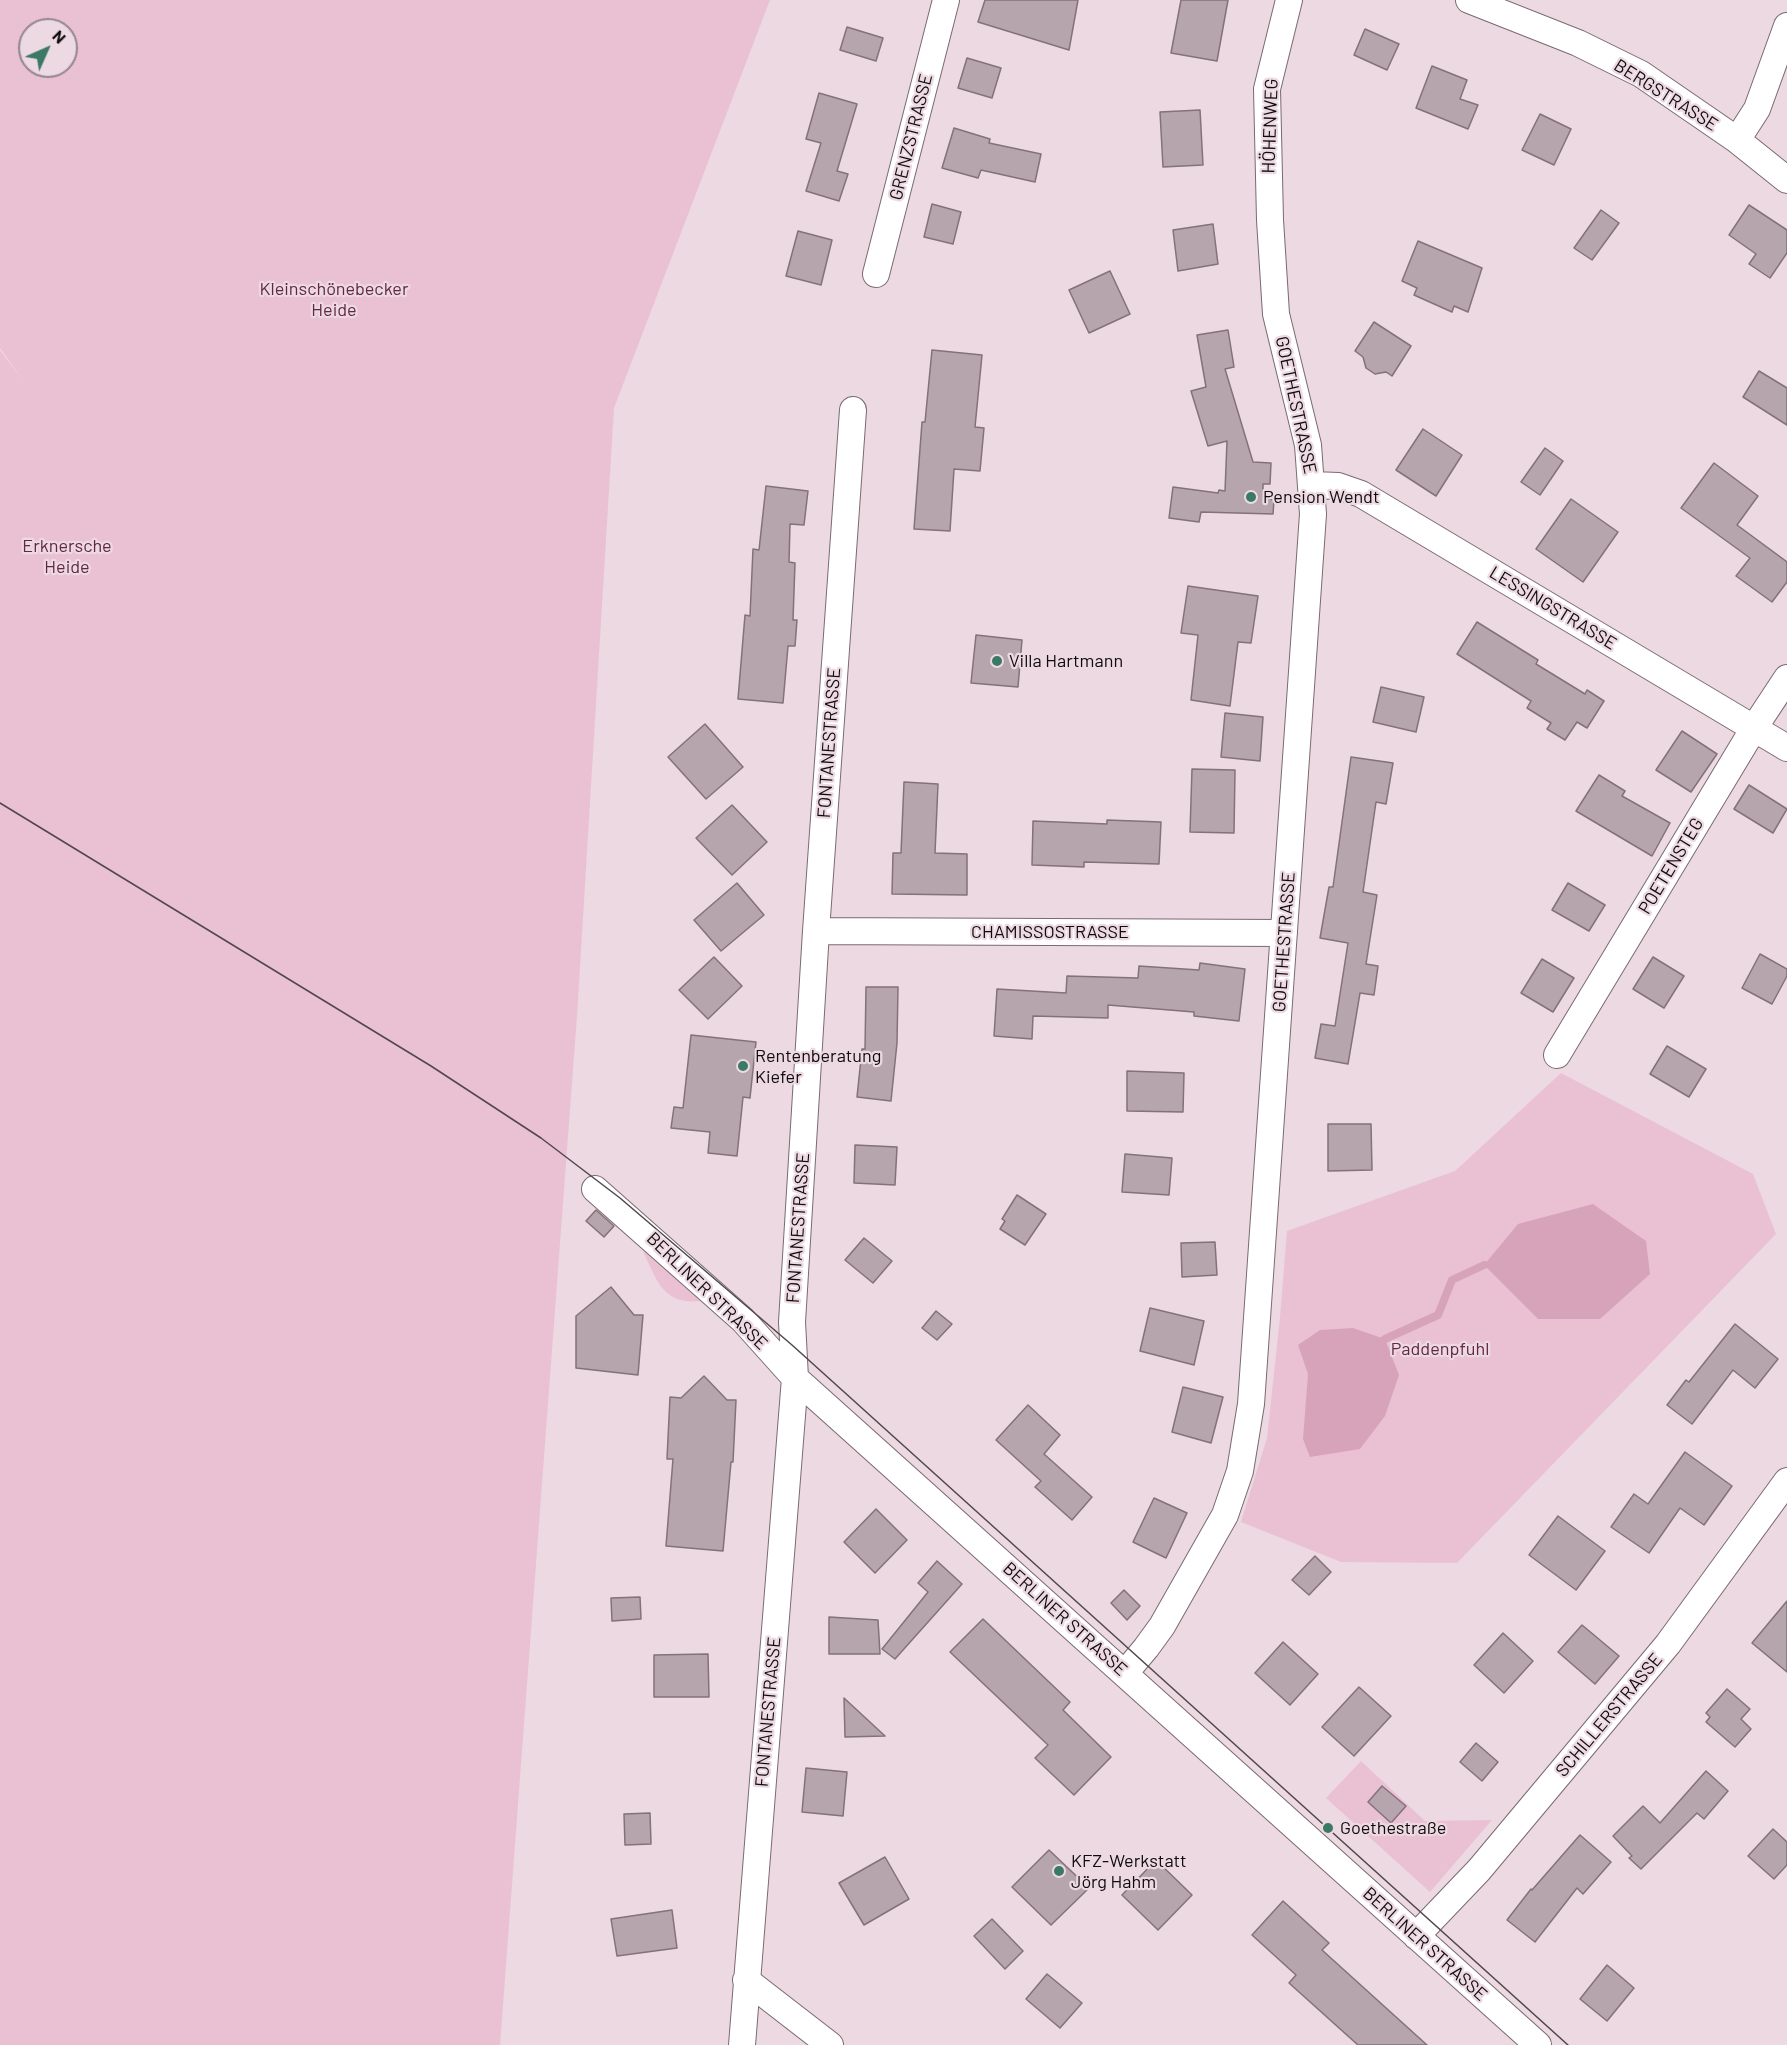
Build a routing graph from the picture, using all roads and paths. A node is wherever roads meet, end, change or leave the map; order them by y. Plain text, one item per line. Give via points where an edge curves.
1 (946, 0) edge
2 (1289, 0) edge
3 (1469, 0) edge
4 (1787, 26) edge
5 (1737, 140) junction
6 (1787, 180) edge
7 (1268, 183) joint
8 (876, 274) dead end
9 (853, 410) dead end
10 (1313, 485) junction
11 (1787, 678) edge
12 (1754, 728) junction
13 (1787, 748) edge
14 (816, 931) junction
15 (1284, 933) junction
16 (1557, 1055) dead end
17 (595, 1189) dead end
18 (795, 1378) junction
19 (1787, 1481) edge
20 (1125, 1672) junction
21 (1416, 1936) junction
22 (746, 1980) junction
23 (742, 2045) edge
24 (830, 2045) edge
25 (1538, 2045) edge

1 - 8 street, GRENZSTRASSE
2 - 7 street, HÖHENWEG via 1267,89
3 - 5 street, BERGSTRASSE via 1578,43 1641,74
4 - 5 street via 1757,109
5 - 6 street, BERGSTRASSE
7 - 10 street, GOETHESTRASSE via 1276,314 1308,445
9 - 14 street, FONTANESTRASSE
10 - 12 street, LESSINGSTRASSE via 1338,486 1361,494
10 - 15 street, GOETHESTRASSE
11 - 12 street, POETENSTEG
12 - 13 street, LESSINGSTRASSE
12 - 16 street, POETENSTEG
14 - 15 street, CHAMISSOSTRASSE
14 - 18 street, FONTANESTRASSE via 792,1322
15 - 20 street, GOETHESTRASSE via 1251,1404 1240,1470 1225,1515 1200,1562 1162,1626
17 - 18 street, BERLINER STRASSE via 742,1320
18 - 20 street, BERLINER STRASSE
18 - 22 street, FONTANESTRASSE
19 - 21 street, SCHILLERSTRASSE via 1668,1644 1479,1870
20 - 21 street, BERLINER STRASSE
21 - 25 street, BERLINER STRASSE
22 - 23 street, FONTANESTRASSE
22 - 24 street

